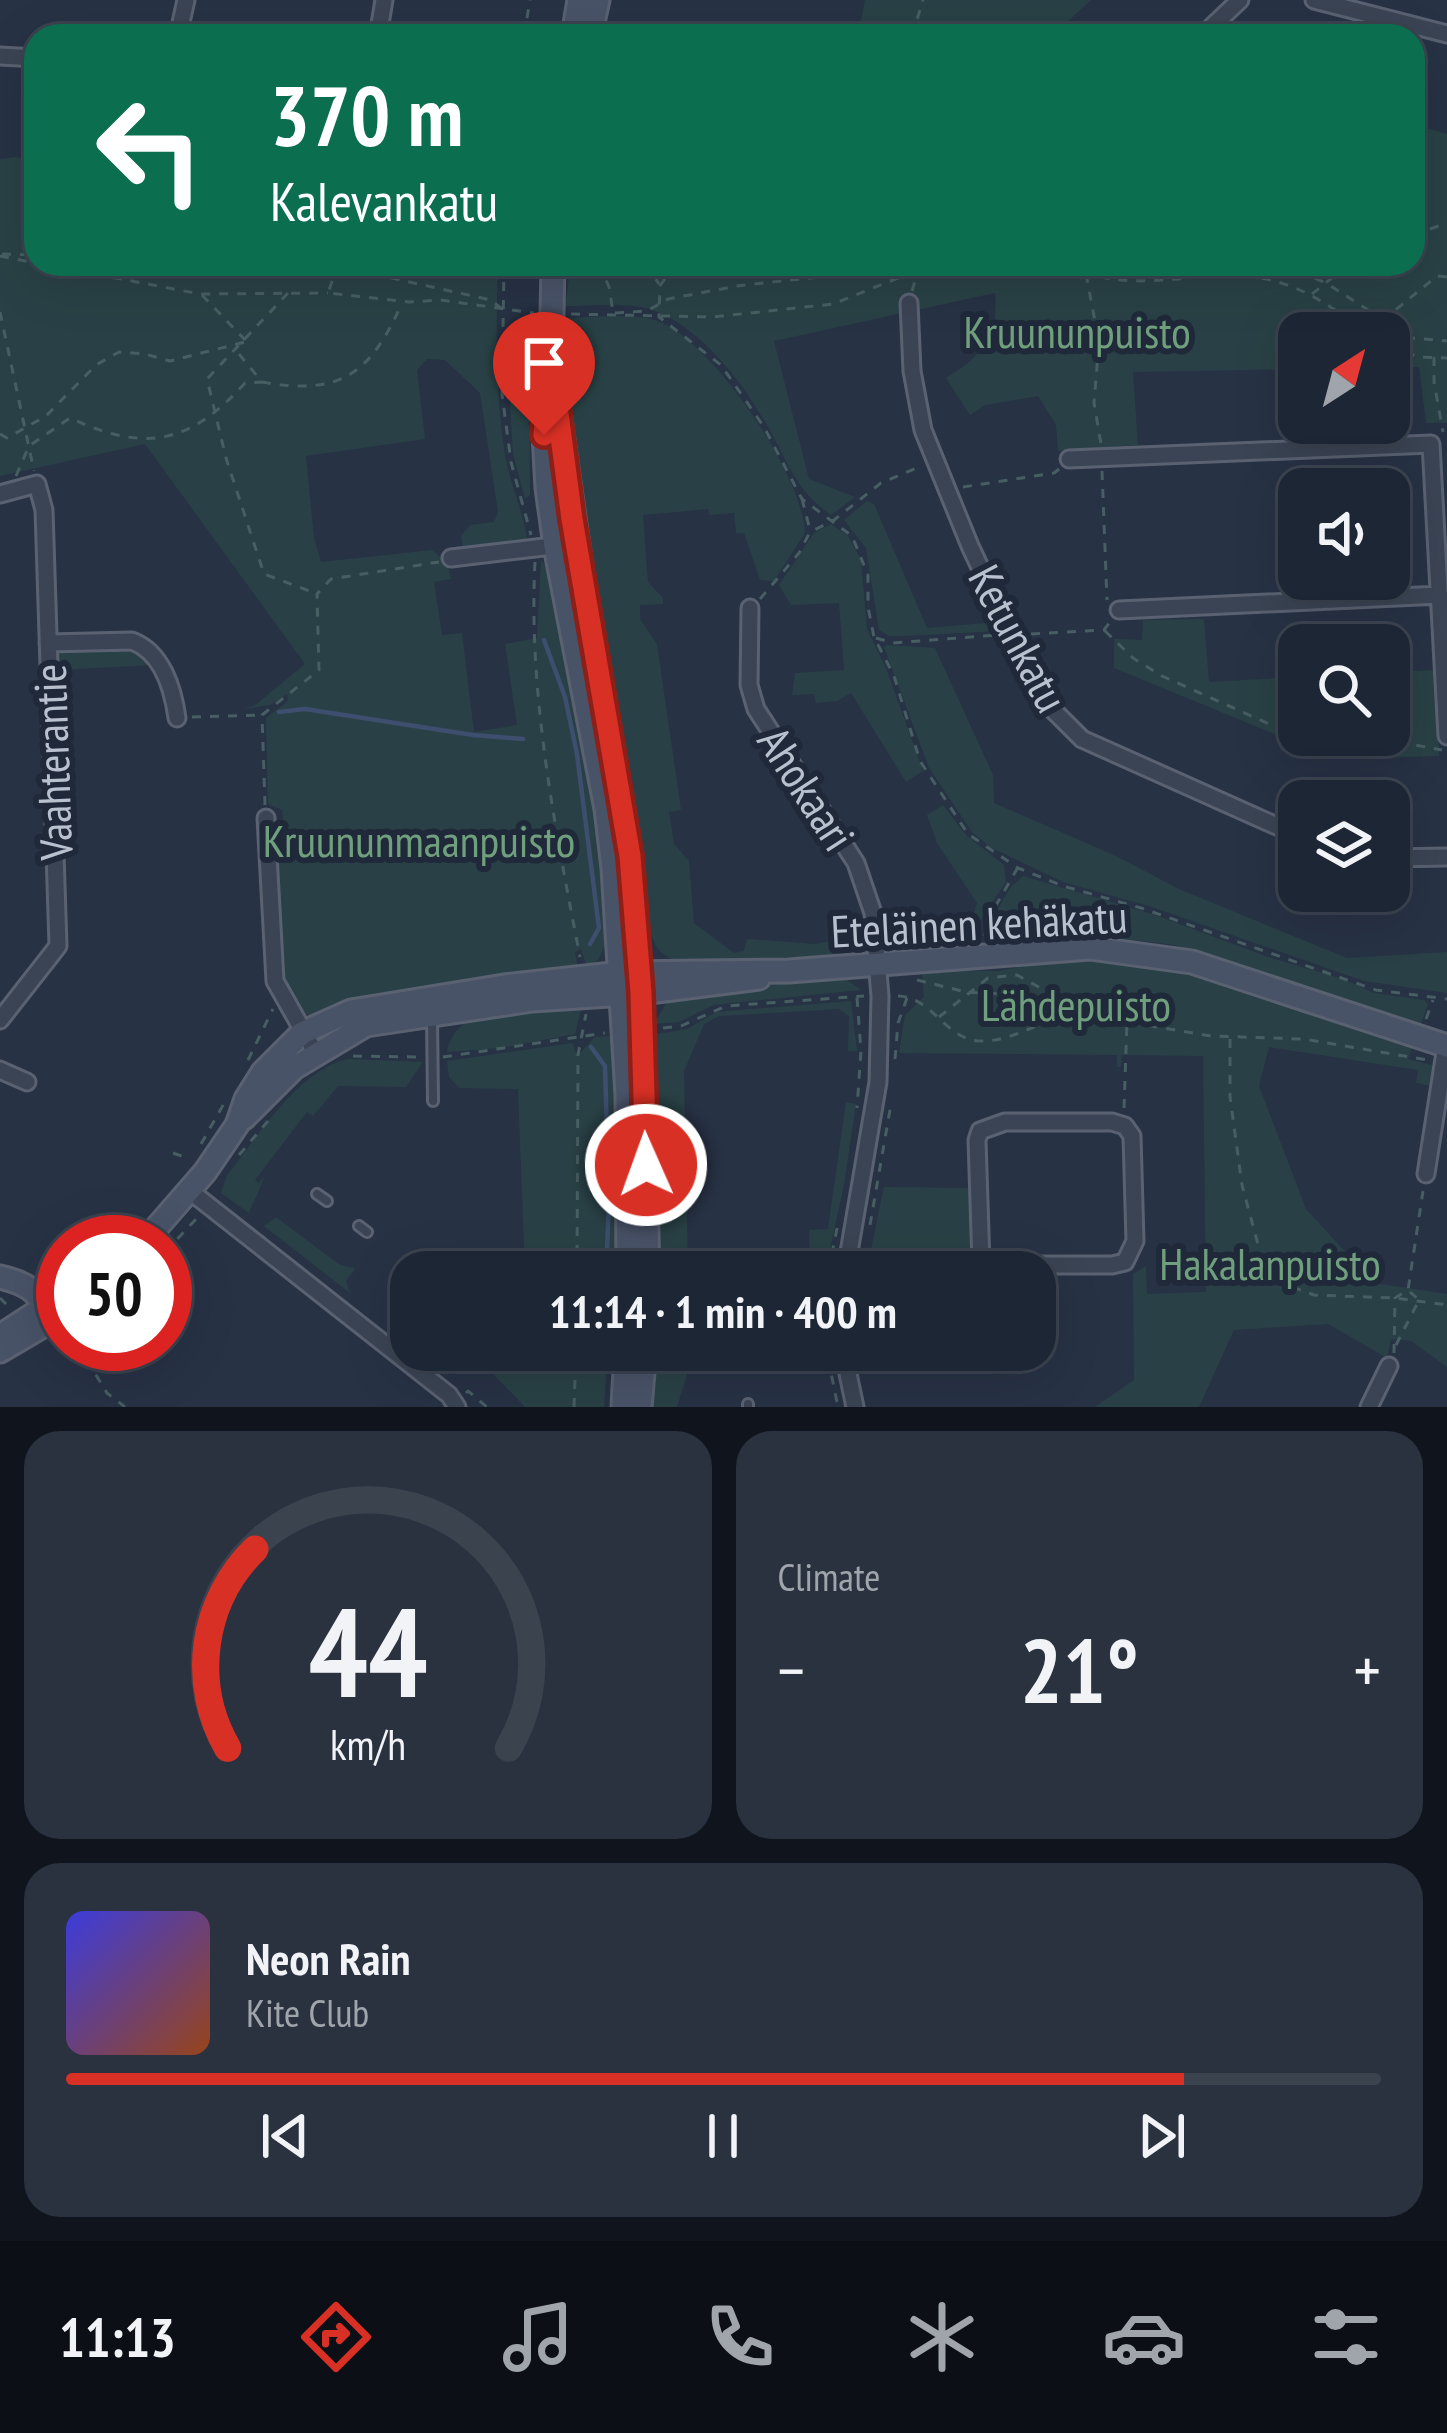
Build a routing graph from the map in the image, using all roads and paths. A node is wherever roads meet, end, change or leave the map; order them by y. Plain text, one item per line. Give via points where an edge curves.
1 (1240, 0) edge
2 (1314, 0) edge
3 (1215, 24) edge
4 (1408, 24) edge
5 (107, 276) edge
6 (334, 276) edge
7 (386, 276) edge
8 (504, 276) edge
9 (553, 276) edge
10 (604, 276) edge
11 (654, 276) edge
12 (667, 276) edge
13 (834, 276) edge
14 (906, 276) edge
15 (916, 276) edge
16 (1086, 276) edge
17 (1093, 276) edge
18 (1310, 276) edge
19 (1334, 276) edge
20 (1447, 277) edge
21 (1326, 283) junction
22 (661, 286) junction
23 (288, 293) junction
24 (328, 293) junction
25 (200, 294) junction
26 (1311, 295) junction
27 (402, 302) junction
28 (909, 303) joint
29 (659, 306) junction
30 (503, 310) junction
31 (0, 312) edge
32 (1339, 312) edge
33 (1369, 312) edge
34 (1393, 312) edge
35 (539, 314) dead end
36 (566, 314) dead end
37 (614, 314) junction
38 (659, 317) junction
39 (1410, 337) edge
40 (1447, 341) edge
41 (246, 342) junction
42 (236, 351) junction
43 (1410, 354) edge
44 (1434, 357) junction
45 (1447, 358) edge
46 (262, 382) junction
47 (216, 415) junction
48 (1439, 423) dead end
49 (24, 428) junction
50 (0, 434) edge
51 (28, 446) junction
52 (1103, 458) junction
53 (1069, 459) joint
54 (934, 461) junction
55 (38, 484) junction
56 (946, 491) junction
57 (6, 493) edge
58 (802, 499) junction
59 (834, 520) junction
60 (810, 532) junction
61 (555, 546) junction
62 (451, 558) joint
63 (317, 594) junction
64 (1440, 595) junction
65 (750, 608) joint
66 (1119, 610) junction
67 (1103, 630) junction
68 (1010, 634) junction
69 (874, 637) junction
70 (47, 643) junction
71 (262, 715) junction
72 (177, 718) joint
73 (1447, 736) edge
74 (1447, 752) edge
75 (266, 818) joint
76 (1278, 827) edge
77 (1447, 857) edge
78 (1410, 858) edge
79 (1018, 868) junction
80 (878, 965) junction
81 (915, 971) junction
82 (631, 983) junction
83 (584, 986) junction
84 (974, 991) junction
85 (856, 996) junction
86 (880, 996) junction
87 (916, 997) junction
88 (1447, 999) edge
89 (284, 1002) junction
90 (431, 1006) junction
91 (1085, 1014) junction
92 (1054, 1016) junction
93 (937, 1018) junction
94 (1127, 1020) junction
95 (0, 1021) edge
96 (633, 1030) junction
97 (582, 1037) junction
98 (1229, 1037) junction
99 (309, 1043) junction
100 (1445, 1052) edge
101 (350, 1055) dead end
102 (435, 1058) junction
103 (246, 1064) dead end
104 (0, 1070) edge
105 (27, 1082) dead end
106 (235, 1084) dead end
107 (433, 1101) dead end
108 (270, 1119) dead end
109 (856, 1125) dead end
110 (1125, 1126) junction
111 (173, 1153) dead end
112 (240, 1154) dead end
113 (1426, 1174) joint
114 (317, 1194) dead end
115 (199, 1198) junction
116 (327, 1201) dead end
117 (171, 1215) edge
118 (188, 1215) edge
119 (838, 1222) dead end
120 (577, 1251) edge
121 (628, 1251) edge
122 (647, 1251) edge
123 (832, 1251) edge
124 (849, 1251) edge
125 (981, 1251) edge
126 (1056, 1265) edge
127 (2, 1288) edge
128 (1408, 1290) junction
129 (36, 1295) edge
130 (0, 1298) edge
131 (1395, 1298) junction
132 (1419, 1300) junction
133 (1447, 1305) edge
134 (36, 1317) edge
135 (36, 1321) edge
136 (0, 1336) edge
137 (1395, 1346) junction
138 (0, 1351) edge
139 (1389, 1366) joint
140 (94, 1371) edge
141 (575, 1371) edge
142 (625, 1371) edge
143 (643, 1371) edge
144 (831, 1371) edge
145 (847, 1371) edge
146 (456, 1405) edge
147 (125, 1407) edge
148 (487, 1407) edge
149 (574, 1407) edge
150 (623, 1407) edge
151 (640, 1407) edge
152 (838, 1407) edge
153 (855, 1407) edge
154 (1369, 1407) edge

1 - 3 street
2 - 4 street
5 - 25 path
6 - 24 path
7 - 30 path via 491,300
8 - 30 path
9 - 61 street via 544,435
10 - 37 path
11 - 22 path
12 - 22 path
13 - 29 path via 736,286
14 - 38 path via 832,304
15 - 28 path
16 - 52 path via 1099,342 1094,404
17 - 26 path via 1274,280
18 - 21 path
19 - 21 path
20 - 34 path via 1437,276
21 - 26 path
21 - 33 path
22 - 29 path
23 - 24 path
23 - 25 path
23 - 41 path
24 - 27 path
25 - 41 path
26 - 32 path
27 - 30 path
27 - 46 path via 354,375 303,390
28 - 54 street, Ketunkatu via 916,401
29 - 37 path
29 - 38 path
30 - 35 path
30 - 61 path via 511,462
31 - 49 path
36 - 37 path
37 - 38 path
38 - 58 path via 721,364
39 - 40 path
41 - 42 path
41 - 49 path via 170,361 119,352
42 - 46 path
42 - 47 path via 208,380
43 - 44 path
44 - 45 path
44 - 48 path
46 - 47 path via 245,383
47 - 51 path via 174,437 110,437 70,418
47 - 63 path via 264,574
49 - 50 path
49 - 51 path
51 - 55 path
51 - 57 path
52 - 53 street
52 - 64 street via 1431,444
52 - 66 path via 1107,600
53 - 56 path via 1054,473
54 - 56 street, Ketunkatu
54 - 59 path via 881,483
55 - 57 street
55 - 70 street, Vaahterantie
56 - 68 street, Ketunkatu
58 - 59 path
58 - 60 path
59 - 60 path
59 - 69 path via 863,556
60 - 65 path
61 - 62 street
61 - 82 street via 626,821
61 - 83 path via 532,616
62 - 63 path via 331,579
63 - 71 path via 319,670
64 - 66 street
64 - 73 street
65 - 80 street, Ahokaari via 756,709 866,885
66 - 67 path
67 - 68 path
67 - 74 path via 1162,676 1314,744 1405,743
68 - 69 path via 893,643
68 - 76 street, Ketunkatu via 1042,699 1082,740
69 - 79 path via 934,785 968,834
70 - 72 street via 144,645 168,678
70 - 95 street, Vaahterantie via 58,946
71 - 72 path
71 - 75 path
75 - 89 street via 275,981
77 - 78 street
79 - 81 path via 985,924 911,933
79 - 88 path via 1376,990
80 - 81 street, Eteläinen kehäkatu
80 - 82 street, Eteläinen kehäkatu via 736,983
80 - 86 street, Ahokaari
81 - 84 path
81 - 87 path
81 - 100 street, Eteläinen kehäkatu via 1090,948 1141,952 1192,962
82 - 83 street, Eteläinen kehäkatu
82 - 96 street
83 - 90 street, Eteläinen kehäkatu
83 - 97 path
84 - 91 path via 988,978 1017,975
84 - 92 path via 1023,995
84 - 93 path
85 - 86 path
85 - 96 path via 726,1006 681,1026
85 - 109 path
86 - 87 path
86 - 124 street, Ahokaari via 873,1127
87 - 93 path
89 - 99 street
89 - 103 path via 272,1010
90 - 99 street, Eteläinen kehäkatu
90 - 102 lane
91 - 92 path
91 - 94 path
92 - 93 path via 980,1042
94 - 98 path
94 - 110 path
96 - 97 path
96 - 121 street
96 - 122 street
97 - 102 path
97 - 120 path
98 - 100 path
98 - 131 path via 1242,1185 1267,1278 1314,1294
99 - 115 street, Eteläinen kehäkatu via 237,1125
100 - 113 street
101 - 102 path
102 - 107 lane
104 - 105 street
106 - 111 path via 193,1163
108 - 112 path
110 - 125 street via 1005,1122 980,1131
110 - 126 street via 1132,1136 1133,1252 1112,1265
113 - 128 path
114 - 116 lane
115 - 117 street, Eteläinen kehäkatu
115 - 118 path
115 - 146 street
119 - 123 path
127 - 129 street via 27,1286
127 - 130 path
128 - 131 path
128 - 132 path
131 - 132 path
131 - 137 path
132 - 133 path
132 - 137 path
134 - 136 street
135 - 138 street
137 - 139 path
139 - 154 street
140 - 147 path
141 - 149 path
142 - 150 street
143 - 151 street
144 - 152 path
145 - 153 street
146 - 148 path via 468,1390

